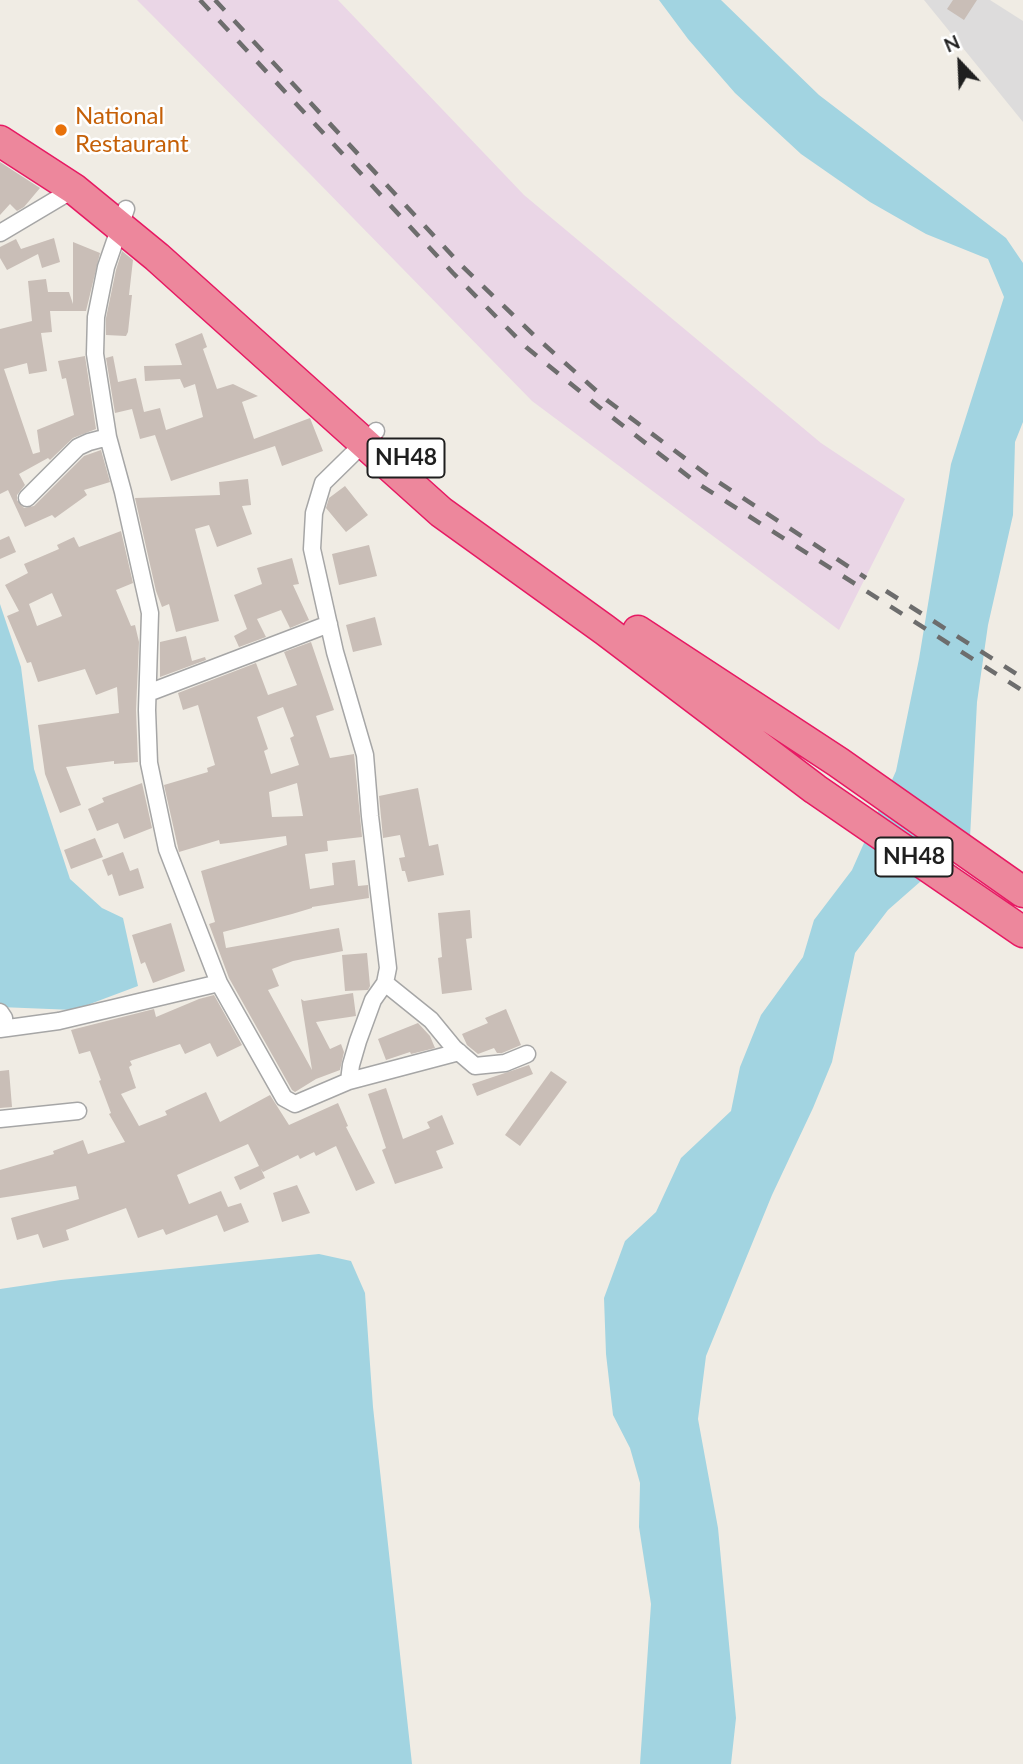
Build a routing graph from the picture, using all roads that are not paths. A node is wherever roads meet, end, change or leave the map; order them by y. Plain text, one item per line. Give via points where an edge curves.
1 (0, 119) edge
2 (0, 141) edge
3 (74, 189) junction
4 (123, 218) junction
5 (0, 233) edge
6 (108, 437) junction
7 (369, 437) junction
8 (26, 498) dead end
9 (329, 624) junction
10 (148, 693) junction
11 (1023, 892) edge
12 (1018, 929) edge
13 (219, 983) junction
14 (385, 983) junction
15 (0, 1012) edge
16 (3, 1028) edge
17 (459, 1052) junction
18 (527, 1054) dead end
19 (349, 1081) junction
20 (78, 1111) dead end
21 (0, 1119) edge

1 - 4 highway, NH48 via 102,189
2 - 3 highway, NH48
3 - 4 highway, NH48
3 - 5 street
4 - 6 street via 106,267 96,317 95,354
4 - 7 highway, NH48 via 194,289
6 - 8 street via 78,447
6 - 10 street via 150,613
7 - 9 street via 323,484 314,513 312,549
7 - 11 highway, NH48 via 522,551
7 - 12 highway, NH48 via 441,512 815,789
9 - 10 street
9 - 14 street via 365,755 388,968
10 - 13 street via 149,763 167,849
13 - 16 street via 59,1021
13 - 19 street via 289,1102 295,1104
14 - 17 street via 431,1020
14 - 19 street via 373,1000
15 - 16 street
17 - 18 street via 475,1066 505,1063
17 - 19 street
20 - 21 street

